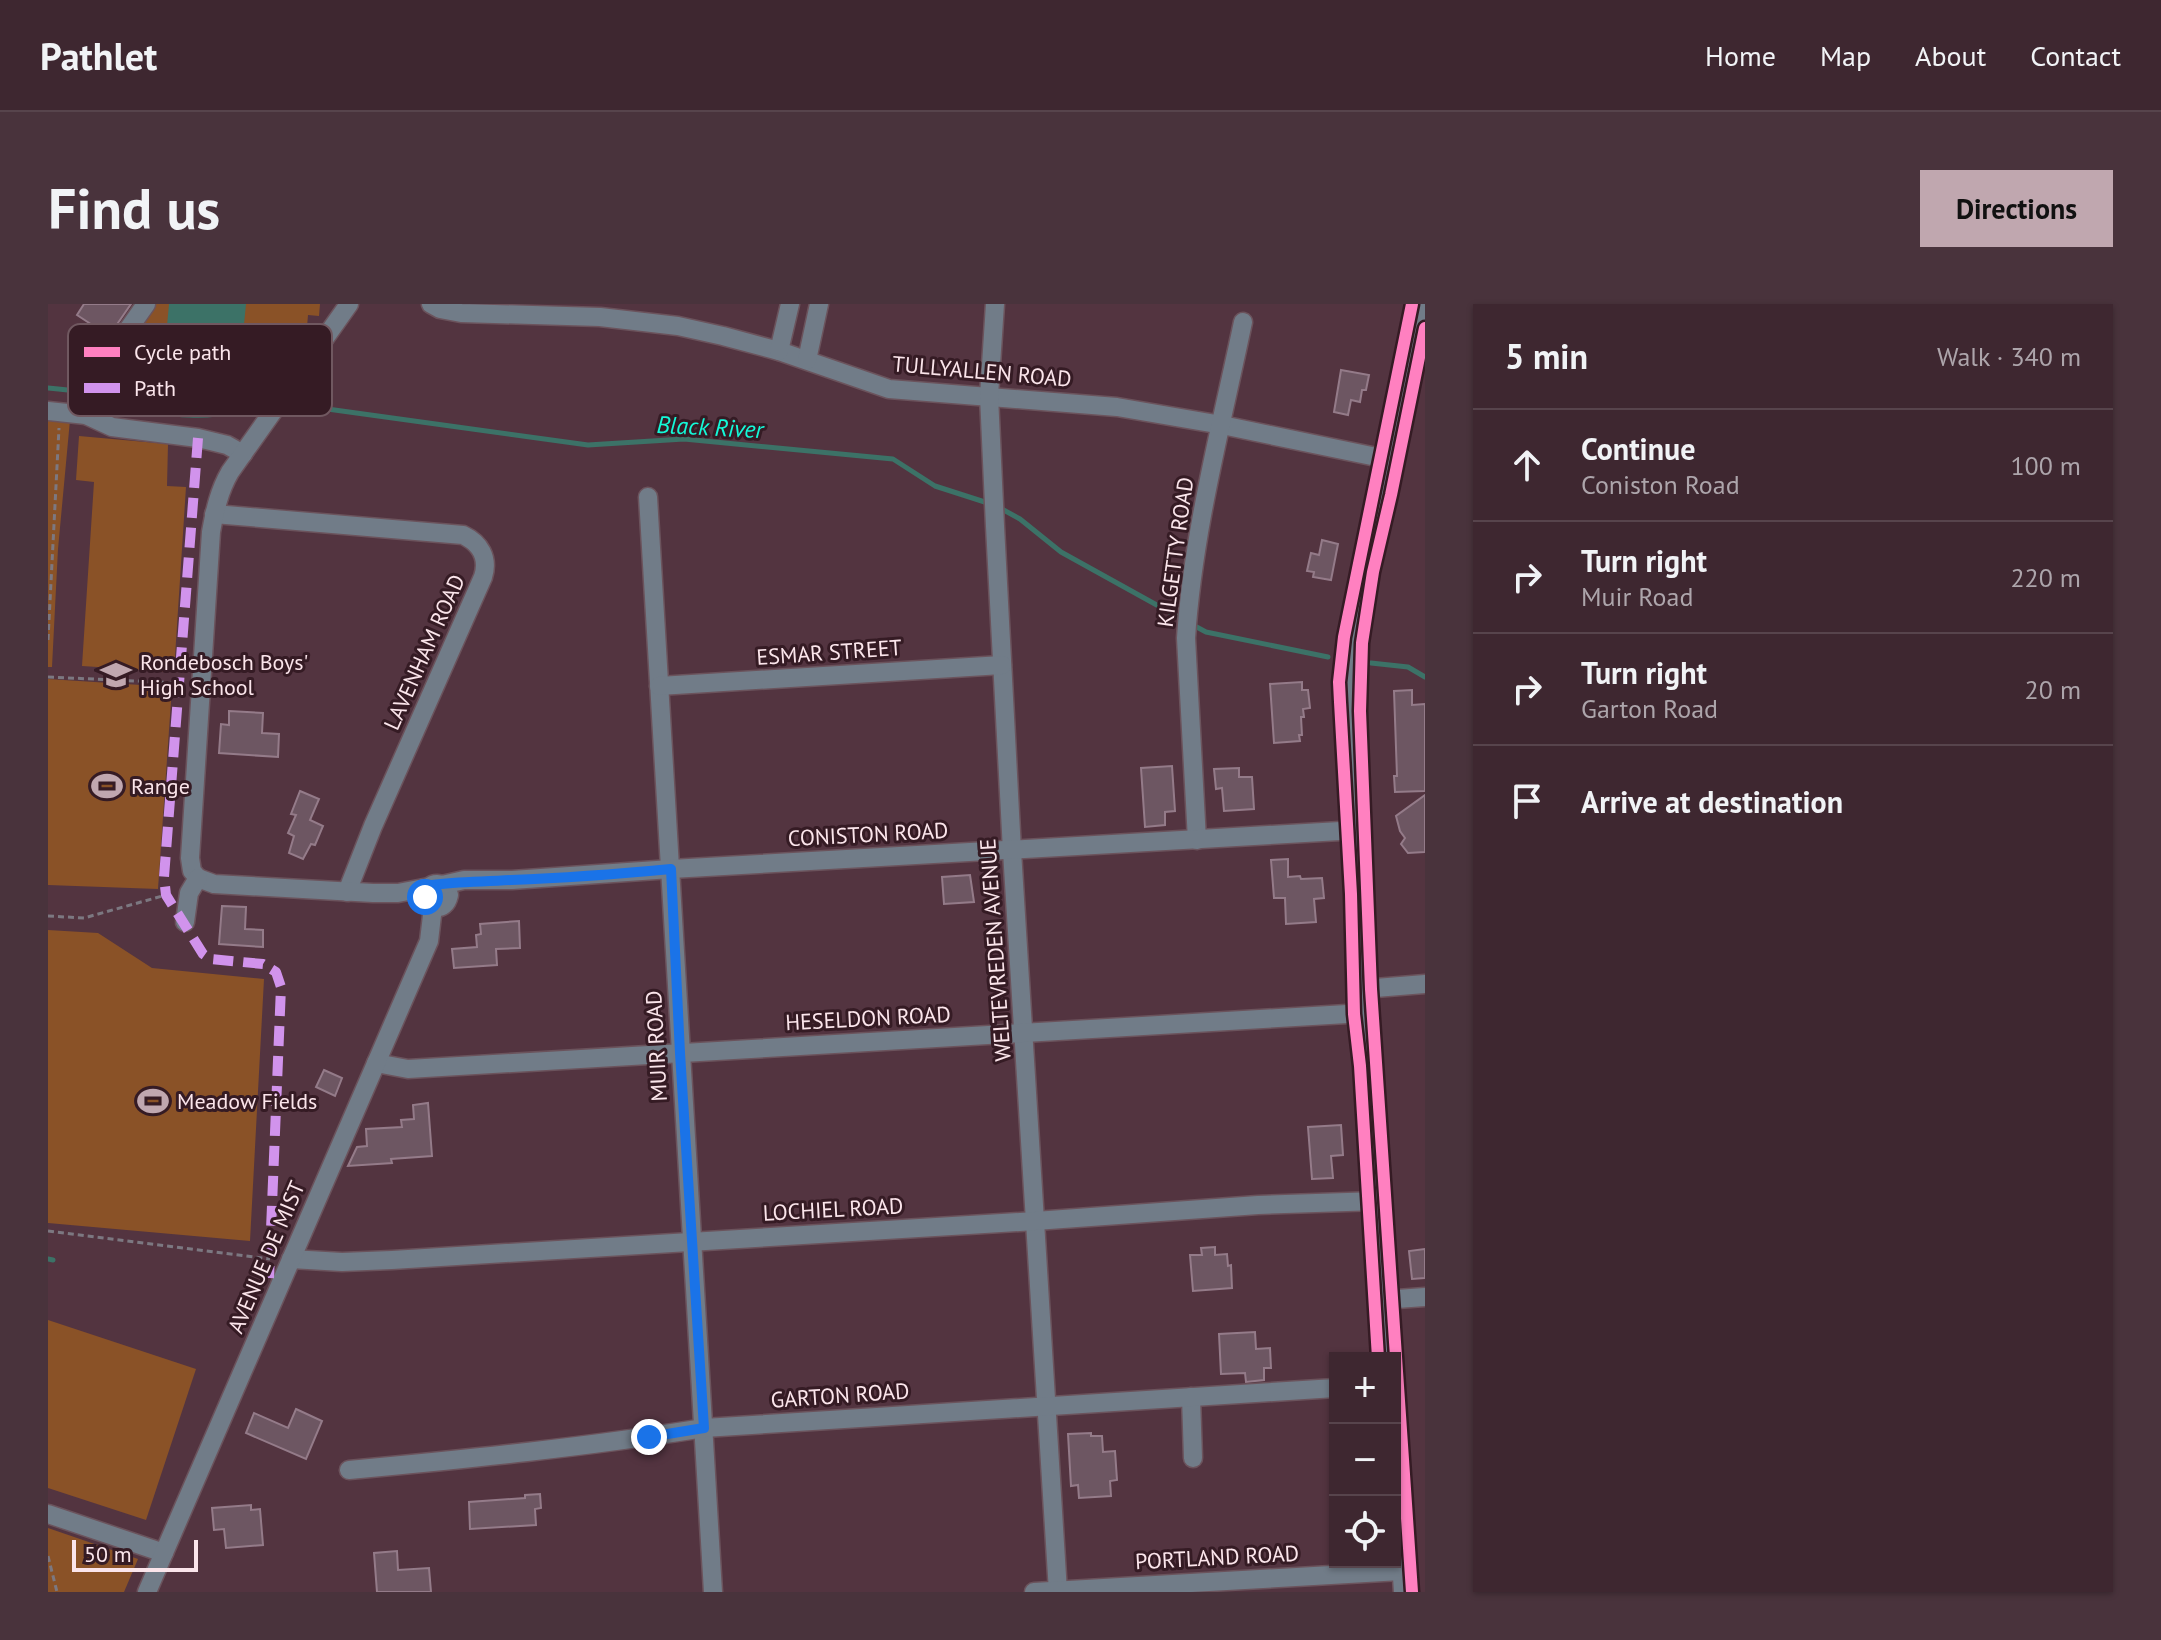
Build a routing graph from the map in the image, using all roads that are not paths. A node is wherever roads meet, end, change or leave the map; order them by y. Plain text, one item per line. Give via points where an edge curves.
1 (146, 304) edge
2 (349, 304) edge
3 (431, 304) edge
4 (790, 304) edge
5 (819, 304) edge
6 (995, 304) edge
7 (1421, 304) edge
8 (602, 311) edge
9 (1243, 322) dead end
10 (132, 324) edge
11 (332, 329) edge
12 (779, 351) junction
13 (807, 360) junction
14 (989, 396) junction
15 (99, 416) edge
16 (271, 416) edge
17 (1222, 425) junction
18 (243, 454) junction
19 (1391, 460) junction
20 (648, 497) dead end
21 (214, 514) junction
22 (1002, 665) junction
23 (659, 686) junction
24 (1358, 830) junction
25 (1197, 840) junction
26 (1012, 851) junction
27 (671, 869) junction
28 (198, 878) junction
29 (347, 892) junction
30 (437, 896) junction
31 (185, 922) dead end
32 (1425, 984) edge
33 (1363, 989) junction
34 (1364, 1013) junction
35 (1024, 1032) junction
36 (680, 1053) junction
37 (376, 1063) junction
38 (1378, 1201) junction
39 (1035, 1221) junction
40 (692, 1241) junction
41 (291, 1259) junction
42 (1425, 1297) edge
43 (1383, 1300) junction
44 (1387, 1352) edge
45 (1329, 1388) edge
46 (1191, 1397) junction
47 (1047, 1406) junction
48 (704, 1428) junction
49 (1193, 1458) dead end
50 (349, 1470) dead end
51 (1396, 1496) edge
52 (48, 1514) edge
53 (164, 1553) junction
54 (1401, 1571) junction
55 (1058, 1591) edge
56 (147, 1592) edge
57 (713, 1592) edge
58 (1034, 1592) edge
59 (1403, 1592) edge

1 - 10 street
2 - 11 street
3 - 8 street, TULLYALLEN ROAD via 461,313
4 - 12 street
5 - 13 street
6 - 14 street, WELTEVREDEN AVENUE
7 - 19 street
8 - 12 street, TULLYALLEN ROAD
9 - 17 street, KILGETTY ROAD
12 - 13 street, TULLYALLEN ROAD
13 - 14 street, TULLYALLEN ROAD via 889,389
14 - 17 street, TULLYALLEN ROAD via 1117,407
14 - 22 street, WELTEVREDEN AVENUE
15 - 18 street via 112,427 198,438
16 - 18 street
17 - 19 street, TULLYALLEN ROAD
17 - 25 street, KILGETTY ROAD via 1208,483 1186,638
18 - 21 street via 221,488
19 - 24 street via 1354,647
20 - 23 street, MUIR ROAD
21 - 28 street via 190,858
21 - 29 street, LAVENHAM ROAD via 463,535 484,557 483,577
22 - 23 street, ESMAR STREET
22 - 26 street, WELTEVREDEN AVENUE
23 - 27 street, MUIR ROAD
24 - 25 street, CONISTON ROAD
24 - 33 street
25 - 26 street, CONISTON ROAD
26 - 27 street, CONISTON ROAD
26 - 35 street, WELTEVREDEN AVENUE
27 - 30 street, CONISTON ROAD via 457,881
27 - 36 street, MUIR ROAD
28 - 29 street, CONISTON ROAD via 214,884
28 - 31 street via 189,893
29 - 30 street, CONISTON ROAD
30 - 37 street, AVENUE DE MIST via 439,927
32 - 33 street
33 - 34 street
34 - 35 street, HESELDON ROAD
34 - 38 street
35 - 36 street, HESELDON ROAD
35 - 39 street, WELTEVREDEN AVENUE
36 - 37 street, HESELDON ROAD via 408,1069
36 - 40 street, MUIR ROAD
37 - 41 street, AVENUE DE MIST
38 - 39 street, LOCHIEL ROAD
38 - 43 street
39 - 40 street, LOCHIEL ROAD
39 - 47 street, WELTEVREDEN AVENUE
40 - 41 street, LOCHIEL ROAD via 342,1262
40 - 48 street, MUIR ROAD
41 - 53 street, AVENUE DE MIST
42 - 43 street
43 - 44 street
45 - 46 street, GARTON ROAD
46 - 47 street, GARTON ROAD
46 - 49 street
47 - 48 street, GARTON ROAD
47 - 55 street, WELTEVREDEN AVENUE
48 - 50 street, GARTON ROAD
48 - 57 street, MUIR ROAD
51 - 54 street
52 - 53 street
53 - 56 street, AVENUE DE MIST
54 - 55 street, PORTLAND ROAD
54 - 59 street
55 - 58 street, PORTLAND ROAD

